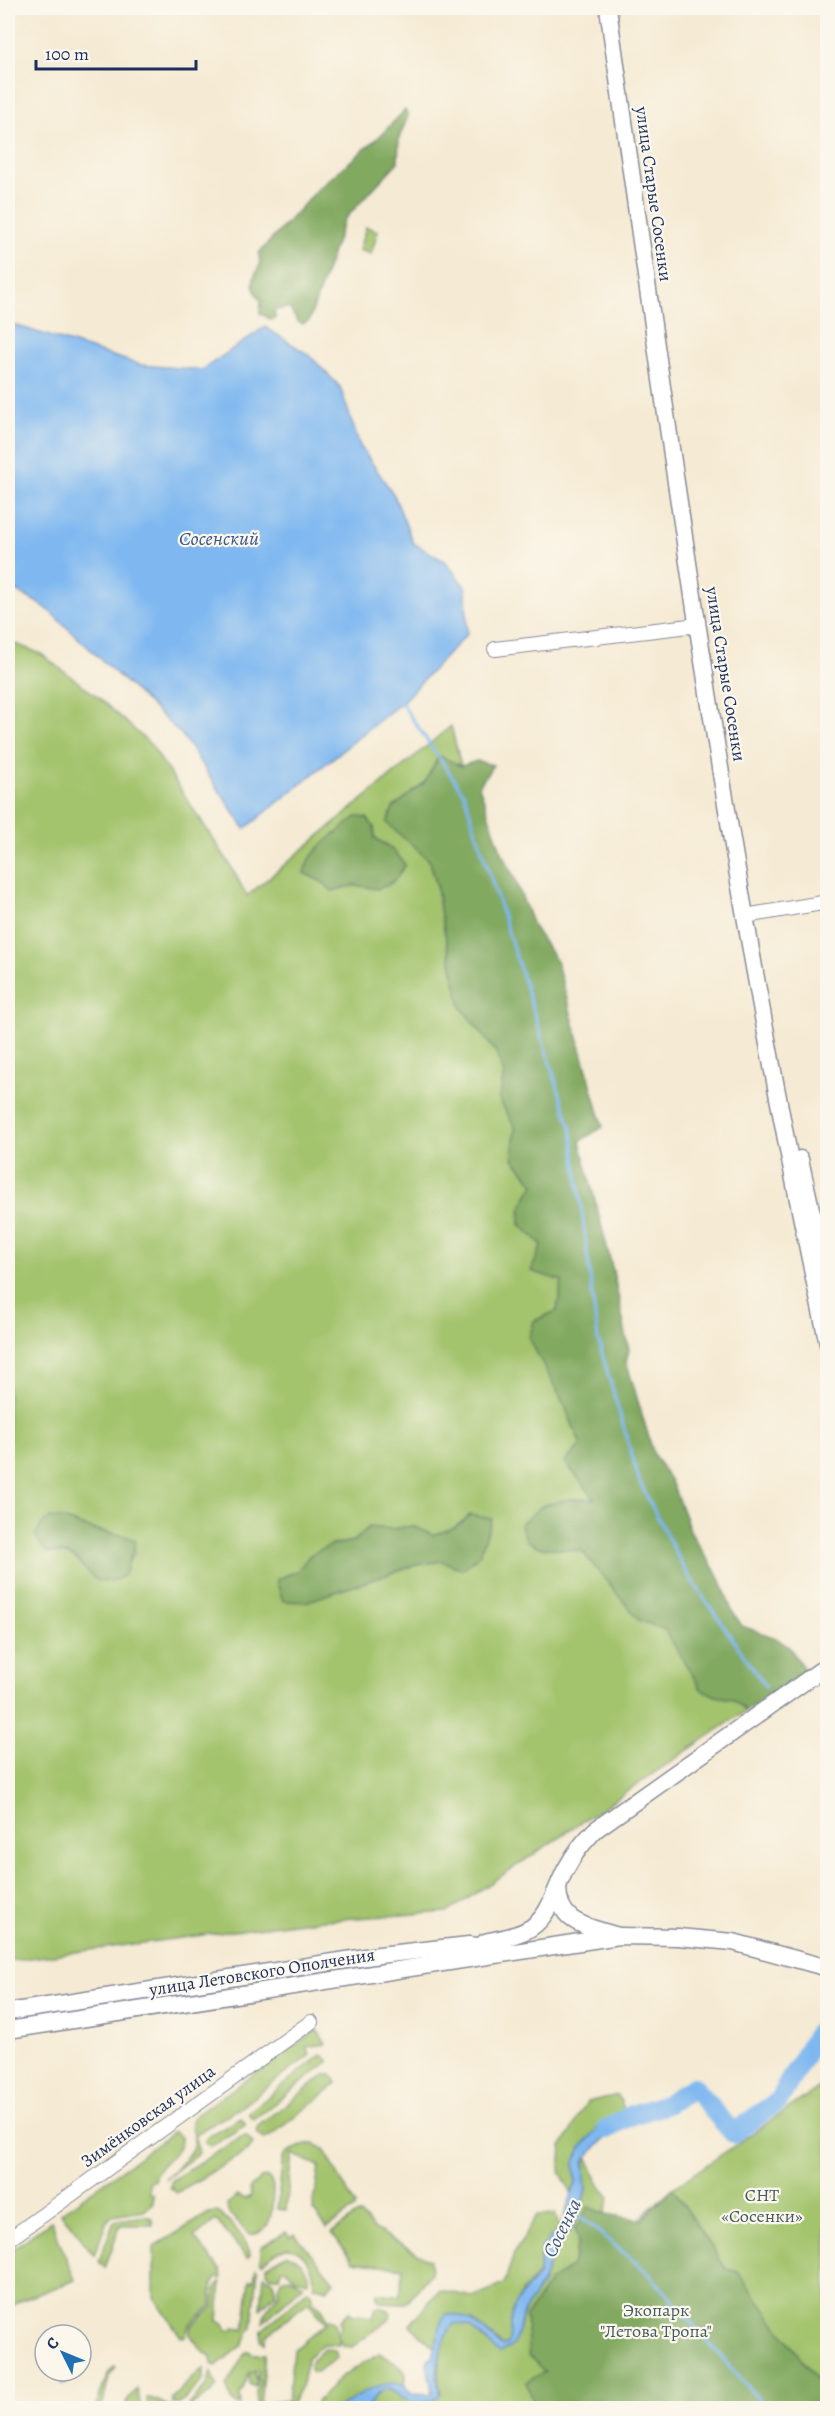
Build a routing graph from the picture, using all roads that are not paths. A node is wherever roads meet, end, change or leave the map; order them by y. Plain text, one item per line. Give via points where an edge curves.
1 (608, 8) edge
2 (618, 8) edge
3 (698, 625) junction
4 (495, 649) dead end
5 (828, 902) edge
6 (750, 915) junction
7 (828, 1287) edge
8 (828, 1344) edge
9 (828, 1665) edge
10 (558, 1887) junction
11 (619, 1936) junction
12 (469, 1945) junction
13 (523, 1951) junction
14 (828, 1968) edge
15 (8, 2012) edge
16 (310, 2022) dead end
17 (8, 2030) edge
18 (8, 2240) edge

1 - 3 main road, улица Старые Сосенки
2 - 6 main road, улица Старые Сосенки
3 - 4 street
3 - 6 main road, улица Старые Сосенки
5 - 6 street
6 - 7 main road, улица Старые Сосенки
6 - 8 main road, улица Старые Сосенки via 790,1167
9 - 10 main road via 595,1830 578,1848
10 - 11 main road via 558,1899 567,1916
10 - 12 main road via 547,1911 526,1931
11 - 13 main road, улица Летовского Ополчения
11 - 14 main road, улица Летовского Ополчения via 733,1942
12 - 13 main road, улица Летовского Ополчения
12 - 15 main road, улица Летовского Ополчения via 379,1955
13 - 17 main road, улица Летовского Ополчения
16 - 18 street, Зимёнковская улица

